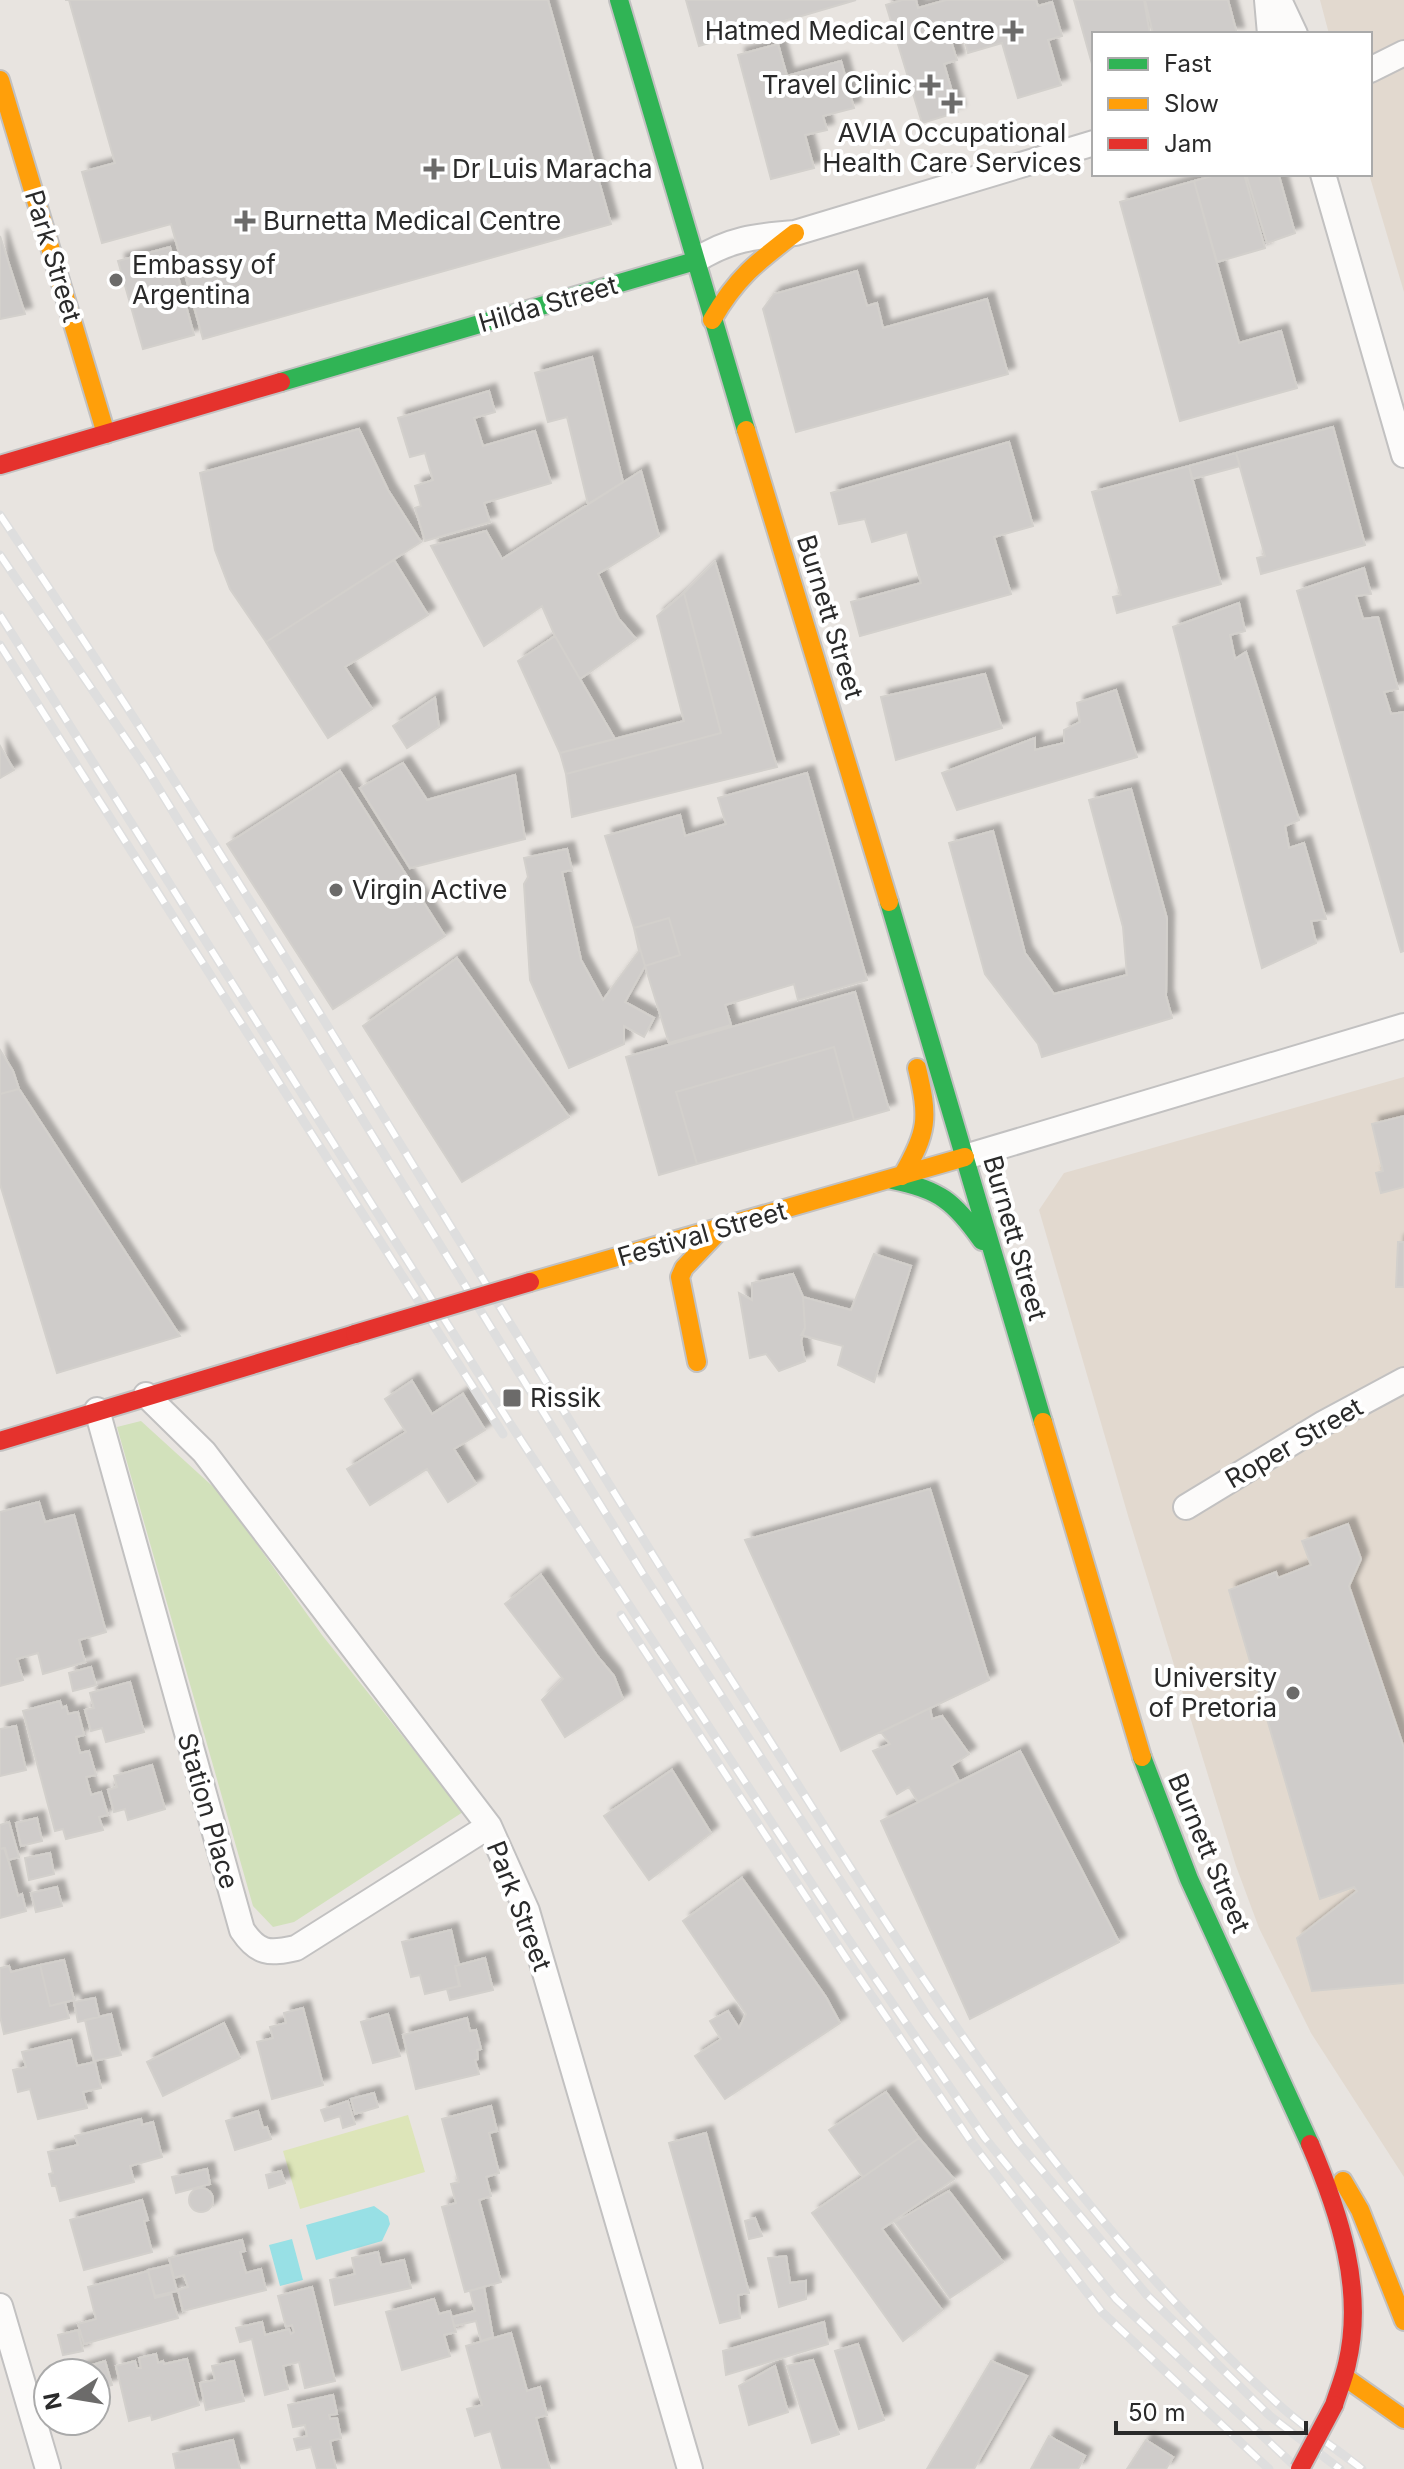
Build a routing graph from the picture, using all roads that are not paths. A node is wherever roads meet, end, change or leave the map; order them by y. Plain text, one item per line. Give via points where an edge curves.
1 (619, 0) edge
2 (1267, 0) edge
3 (1279, 0) edge
4 (1270, 32) edge
5 (1294, 32) edge
6 (1372, 53) edge
7 (1404, 53) edge
8 (1372, 69) edge
9 (0, 80) edge
10 (1092, 144) edge
11 (1324, 176) edge
12 (795, 233) junction
13 (695, 261) junction
14 (712, 320) junction
15 (106, 434) junction
16 (1404, 455) edge
17 (0, 465) edge
18 (883, 881) junction
19 (901, 1009) dead end
20 (1404, 1026) edge
21 (913, 1052) dead end
22 (965, 1157) junction
23 (895, 1178) junction
24 (721, 1229) junction
25 (994, 1258) junction
26 (697, 1362) dead end
27 (1404, 1380) edge
28 (146, 1395) junction
29 (97, 1410) junction
30 (0, 1441) edge
31 (1186, 1507) dead end
32 (489, 1826) junction
33 (1262, 2038) junction
34 (0, 2306) edge
35 (1404, 2321) edge
36 (1346, 2378) junction
37 (1404, 2419) edge
38 (48, 2469) edge
39 (690, 2469) edge
40 (1300, 2469) edge

1 - 13 street, Burnett Street
2 - 4 street
3 - 5 street
6 - 7 street
7 - 8 street
9 - 15 street, Park Street
10 - 12 street, Hilda Street
11 - 16 street
12 - 13 street, Hilda Street via 716,247
12 - 14 street via 750,267
13 - 14 street, Burnett Street
13 - 15 street, Hilda Street
14 - 18 street, Burnett Street
15 - 17 street, Hilda Street
18 - 19 street via 883,937
18 - 22 street, Burnett Street
20 - 22 street, Festival Street
21 - 23 street via 928,1110 926,1133
22 - 23 street, Festival Street
22 - 25 street, Burnett Street
23 - 24 street, Festival Street
23 - 25 street via 944,1194
24 - 26 street via 680,1277
24 - 28 street, Festival Street, bridge
25 - 33 street, Burnett Street via 1163,1817
27 - 31 street, Roper Street
28 - 29 street, Festival Street
28 - 32 street, Park Street via 204,1452
29 - 30 street, Festival Street
29 - 32 street, Station Place via 214,1834 242,1930 252,1945 272,1953 296,1948
32 - 39 street, Park Street via 527,1911
33 - 35 street via 1360,2210
33 - 36 street, Burnett Street via 1337,2208 1353,2304
34 - 38 street
36 - 37 street
36 - 40 street, Burnett Street, bridge

